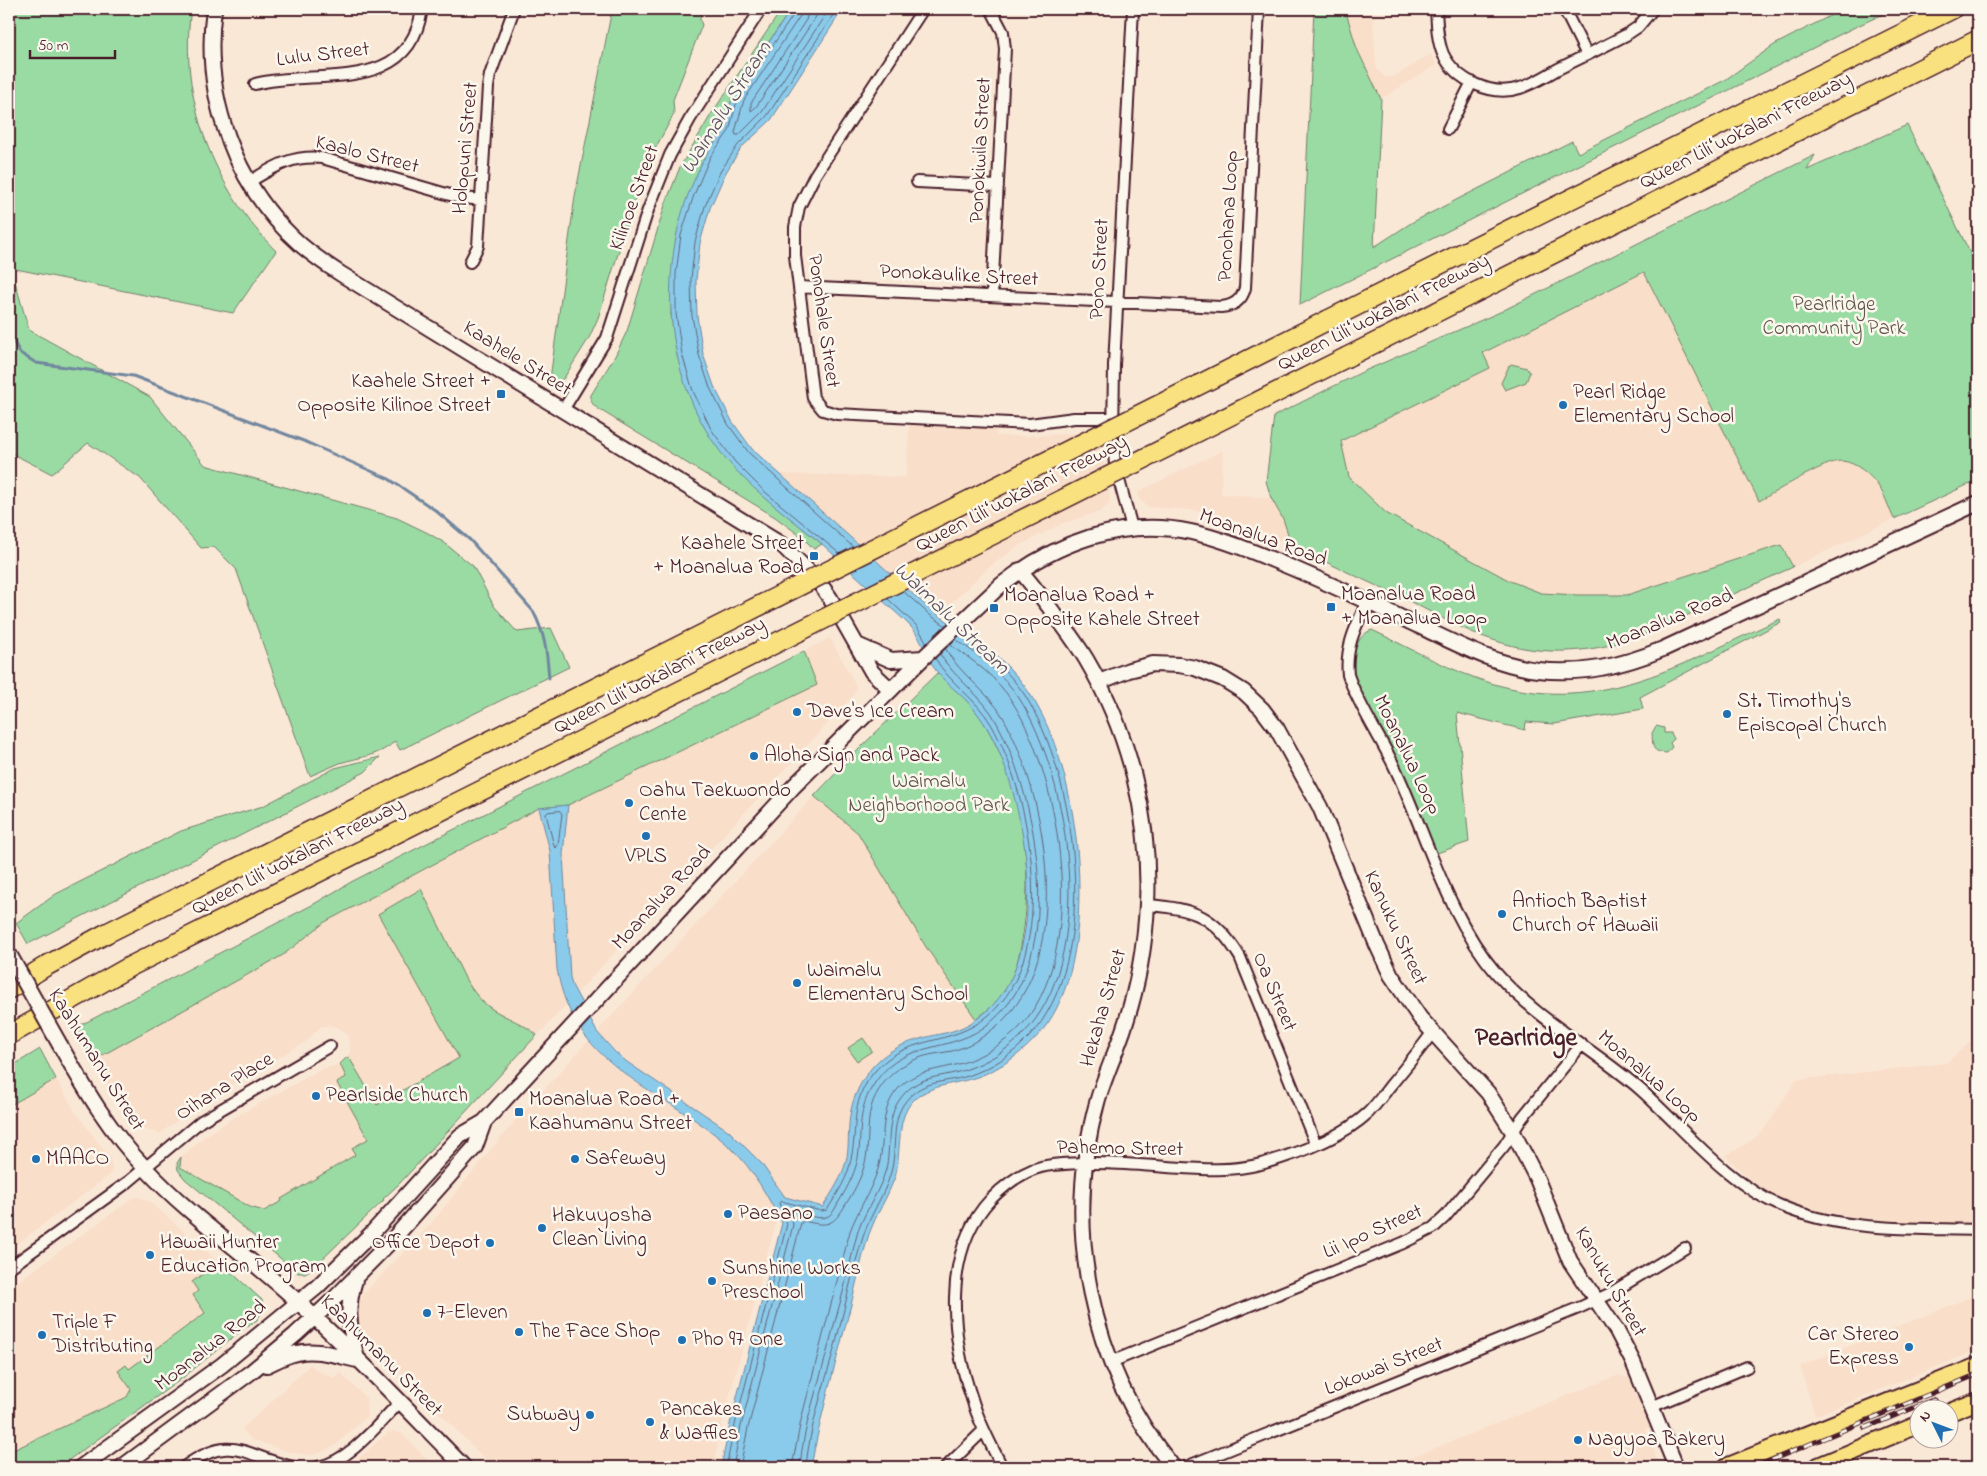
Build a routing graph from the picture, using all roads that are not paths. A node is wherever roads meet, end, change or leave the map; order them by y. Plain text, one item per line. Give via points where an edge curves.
1 (214, 9) edge
2 (422, 9) edge
3 (514, 9) edge
4 (761, 9) edge
5 (923, 9) edge
6 (991, 9) edge
7 (1133, 9) edge
8 (1259, 9) edge
9 (1436, 9) edge
10 (1564, 9) edge
11 (1653, 9) edge
12 (1952, 9) edge
13 (1978, 40) edge
14 (1587, 55) junction
15 (1472, 82) junction
16 (255, 84) dead end
17 (1448, 129) dead end
18 (249, 182) junction
19 (917, 182) dead end
20 (998, 186) junction
21 (481, 200) junction
22 (470, 262) dead end
23 (799, 287) junction
24 (992, 296) junction
25 (1118, 302) junction
26 (563, 410) junction
27 (1113, 418) junction
28 (1978, 503) edge
29 (1132, 528) junction
30 (1020, 570) junction
31 (1367, 602) junction
32 (857, 645) junction
33 (923, 658) junction
34 (1099, 682) junction
35 (891, 690) junction
36 (1147, 905) junction
37 (9, 953) edge
38 (9, 989) edge
39 (1432, 1033) junction
40 (9, 1035) edge
41 (1582, 1044) junction
42 (330, 1046) dead end
43 (484, 1122) junction
44 (1513, 1132) junction
45 (1316, 1144) junction
46 (1084, 1163) junction
47 (144, 1168) junction
48 (1978, 1230) edge
49 (1685, 1248) dead end
50 (9, 1268) edge
51 (356, 1278) junction
52 (1595, 1300) junction
53 (298, 1302) junction
54 (314, 1318) junction
55 (357, 1360) junction
56 (1111, 1362) junction
57 (1978, 1366) edge
58 (1746, 1368) dead end
59 (251, 1372) junction
60 (1978, 1401) edge
61 (400, 1402) junction
62 (1651, 1407) junction
63 (1960, 1408) edge
64 (1910, 1428) edge
65 (984, 1430) junction
66 (81, 1467) edge
67 (122, 1467) edge
68 (184, 1467) edge
69 (294, 1467) edge
70 (318, 1467) edge
71 (464, 1467) edge
72 (946, 1467) edge
73 (1002, 1467) edge
74 (1173, 1467) edge
75 (1186, 1467) edge
76 (1676, 1467) edge
77 (1726, 1467) edge
78 (1816, 1467) edge

1 - 18 street, Kaahele Street via 212,58 219,106 231,146
2 - 16 street, Lulu Street via 418,29 410,43 381,68 360,74 272,79
3 - 21 street, Holopuni Street via 489,81
4 - 26 street, Kilinoe Street via 690,118 670,155 645,218 607,338
5 - 23 street, Ponohale Street via 803,198 794,237
6 - 20 street, Ponokiwila Street via 1001,25 1005,40
7 - 25 street, Pono Street
8 - 25 street, Ponohana Loop via 1246,288 1234,304 1225,307
9 - 15 street via 1443,54
10 - 14 street
11 - 14 street via 1638,27
12 - 38 highway, Queen Liliʻuokalani Freeway, bridge via 107,932
13 - 40 highway, Queen Liliʻuokalani Freeway, bridge via 130,966
14 - 15 street via 1520,88 1496,90
15 - 17 street
18 - 21 street, Kaalo Street via 285,162 322,158 457,197
18 - 26 street, Kaahele Street via 274,217 319,259
19 - 20 street
20 - 24 street, Ponokiwila Street
21 - 22 street, Holopuni Street via 478,246
23 - 24 street, Ponokaulike Street
23 - 27 street, Ponohale Street via 812,393 816,403 827,412 1030,424 1074,418
24 - 25 street, Ponokaulike Street
25 - 27 street, Pono Street
26 - 32 street, Kaahele Street via 782,545 818,581
27 - 29 street, Pono Street via 1115,465
28 - 31 street, Moanalua Road via 1663,649 1631,662 1596,670 1537,670 1497,661
29 - 30 street, Moanalua Road via 1070,543
29 - 31 street, Moanalua Road via 1174,529 1208,536 1305,573
30 - 33 street, Moanalua Road
30 - 34 street, Hekaha Street via 1072,639
31 - 41 street, Moanalua Loop via 1348,648 1348,675 1395,767 1456,910 1497,974 1528,1004
32 - 33 street via 891,660
32 - 35 street, Kaahele Street via 875,676
33 - 35 street, Moanalua Road
34 - 36 street, Hekaha Street via 1122,738 1137,790 1146,850
34 - 39 street, Kanuku Street via 1153,664 1179,665 1223,679 1258,705 1286,742 1320,807 1391,975
35 - 43 street, Moanalua Road via 794,786
36 - 45 street, Oa Street via 1176,907 1200,916 1217,926 1234,947
36 - 46 street, Hekaha Street via 1137,983 1098,1098
37 - 47 street, Kaahumanu Street, bridge via 108,1124
39 - 44 street, Kanuku Street via 1484,1088
39 - 45 street, Pahemo Street via 1368,1113
41 - 44 street, Lii Ipo Street
41 - 48 street, Moanalua Loop via 1640,1089 1735,1177 1780,1206 1808,1216 1864,1226
42 - 47 street, Oihana Place via 201,1120
43 - 51 street, Moanalua Road via 475,1148
43 - 53 street, Moanalua Road via 460,1136 371,1234
44 - 52 street, Kanuku Street via 1537,1179 1567,1255
44 - 56 street, Lii Ipo Street via 1445,1217 1426,1232
45 - 46 street, Pahemo Street via 1264,1163 1230,1169
46 - 56 street, Hekaha Street via 1082,1218 1086,1267 1095,1314
46 - 65 street, Pahemo Street via 1051,1165 1018,1177 985,1206 968,1234 956,1286 956,1322 966,1381
47 - 50 street, Oihana Place
47 - 53 street, Kaahumanu Street
49 - 52 street, Lokowai Street
51 - 54 street, Moanalua Road
51 - 55 street via 348,1312
52 - 62 street, Kanuku Street via 1621,1339
52 - 75 street, Lokowai Street
53 - 54 street, Kaahumanu Street
53 - 66 street, Moanalua Road via 222,1365
54 - 55 street, Kaahumanu Street
54 - 59 street, Moanalua Road
55 - 59 street via 305,1351
55 - 61 street, Kaahumanu Street
56 - 74 street, Hekaha Street via 1128,1401
57 - 77 main road
58 - 62 street
59 - 67 street, Moanalua Road
60 - 63 main road
61 - 70 street via 343,1457
61 - 71 street, Kaahumanu Street
62 - 76 street, Kanuku Street
64 - 78 main road
65 - 72 street
65 - 73 street, Pahemo Street
68 - 69 street via 214,1451 231,1449

